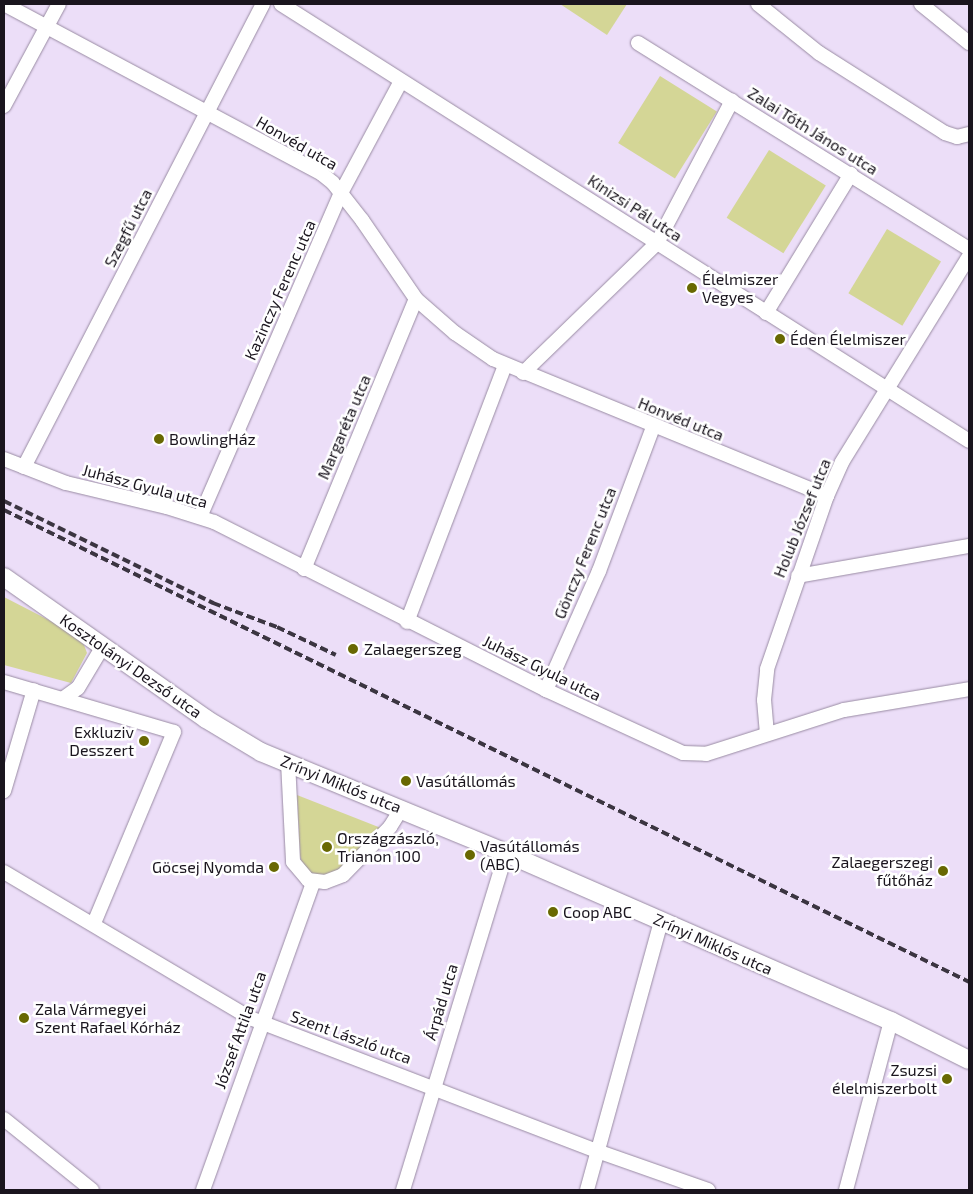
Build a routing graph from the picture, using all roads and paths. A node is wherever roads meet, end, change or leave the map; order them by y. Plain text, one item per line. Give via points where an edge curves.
1 (4, 4) edge
2 (59, 4) edge
3 (264, 4) edge
4 (281, 4) edge
5 (758, 4) edge
6 (922, 4) edge
7 (45, 27) junction
8 (638, 43) dead end
9 (969, 43) edge
10 (401, 81) junction
11 (732, 102) junction
12 (4, 106) edge
13 (207, 114) junction
14 (969, 134) edge
15 (851, 174) junction
16 (341, 193) junction
17 (657, 243) junction
18 (969, 249) edge
19 (969, 256) edge
20 (416, 299) junction
21 (766, 313) junction
22 (506, 366) junction
23 (523, 374) junction
24 (887, 390) junction
25 (653, 427) junction
26 (969, 441) edge
27 (4, 459) edge
28 (24, 468) junction
29 (827, 496) junction
30 (200, 517) junction
31 (969, 546) edge
32 (304, 569) junction
33 (798, 576) junction
34 (4, 577) edge
35 (407, 622) junction
36 (103, 646) junction
37 (4, 682) edge
38 (969, 689) edge
39 (34, 690) junction
40 (546, 690) junction
41 (64, 698) junction
42 (767, 734) junction
43 (261, 752) joint
44 (288, 762) junction
45 (4, 791) edge
46 (402, 808) junction
47 (506, 853) junction
48 (4, 872) edge
49 (313, 882) junction
50 (661, 921) junction
51 (94, 923) junction
52 (891, 1021) junction
53 (261, 1022) junction
54 (969, 1060) edge
55 (434, 1087) junction
56 (4, 1119) edge
57 (597, 1151) junction
58 (92, 1190) edge
59 (203, 1190) edge
60 (403, 1190) edge
61 (587, 1190) edge
62 (708, 1190) edge
63 (846, 1190) edge

1 - 7 street, Honvéd utca
2 - 7 street
3 - 13 street, Szegfű utca
4 - 10 street, Kinizsi Pál utca
5 - 14 street via 819,53 945,133 957,137
6 - 9 street
7 - 12 street
7 - 13 street, Honvéd utca
8 - 11 street, Zalai Tóth János utca
10 - 16 street, Kazinczy Ferenc utca
10 - 17 street, Kinizsi Pál utca
11 - 15 street, Zalai Tóth János utca
11 - 17 street
13 - 16 street, Honvéd utca via 322,174
13 - 28 street, Szegfű utca
15 - 18 street, Zalai Tóth János utca
15 - 21 street
16 - 20 street, Honvéd utca
16 - 30 street, Kazinczy Ferenc utca
17 - 21 street, Kinizsi Pál utca
17 - 23 street
19 - 24 street, Holub József utca
20 - 22 street, Honvéd utca via 455,333
20 - 32 street, Margaréta utca
21 - 24 street, Kinizsi Pál utca
22 - 23 street, Honvéd utca
22 - 35 street
23 - 25 street, Honvéd utca
24 - 26 street, Kinizsi Pál utca
24 - 29 street, Holub József utca via 842,462
25 - 29 street, Honvéd utca
25 - 40 street, Gönczy Ferenc utca via 599,571
27 - 28 street, Juhász Gyula utca
28 - 30 street, Juhász Gyula utca via 66,484
29 - 33 street, Holub József utca
30 - 32 street, Juhász Gyula utca
31 - 33 street
32 - 35 street, Juhász Gyula utca
33 - 42 street, Holub József utca via 767,669 764,700
34 - 36 main road, Kosztolányi Dezső utca
35 - 40 street, Juhász Gyula utca
36 - 41 street via 78,688
36 - 43 main road, Kosztolányi Dezső utca via 206,719
37 - 39 street
38 - 42 street, Juhász Gyula utca via 844,710
39 - 41 street
39 - 45 street
40 - 42 street, Juhász Gyula utca via 683,753 706,754
41 - 51 street via 174,732
43 - 44 main road, Zrínyi Miklós utca
44 - 46 main road, Zrínyi Miklós utca
44 - 49 street via 293,862 303,877
46 - 47 main road, Zrínyi Miklós utca
46 - 49 street via 350,869 331,881
47 - 50 main road, Zrínyi Miklós utca
47 - 55 street, Árpád utca
48 - 51 street, Szent László utca
49 - 53 street, József Attila utca
50 - 52 main road, Zrínyi Miklós utca
50 - 57 street
51 - 53 street, Szent László utca via 210,996
52 - 54 main road, Zrínyi Miklós utca
52 - 63 street
53 - 55 street, Szent László utca
53 - 59 street, József Attila utca
55 - 57 street, Szent László utca
55 - 60 street, Árpád utca
56 - 58 street
57 - 61 street
57 - 62 street, Szent László utca

